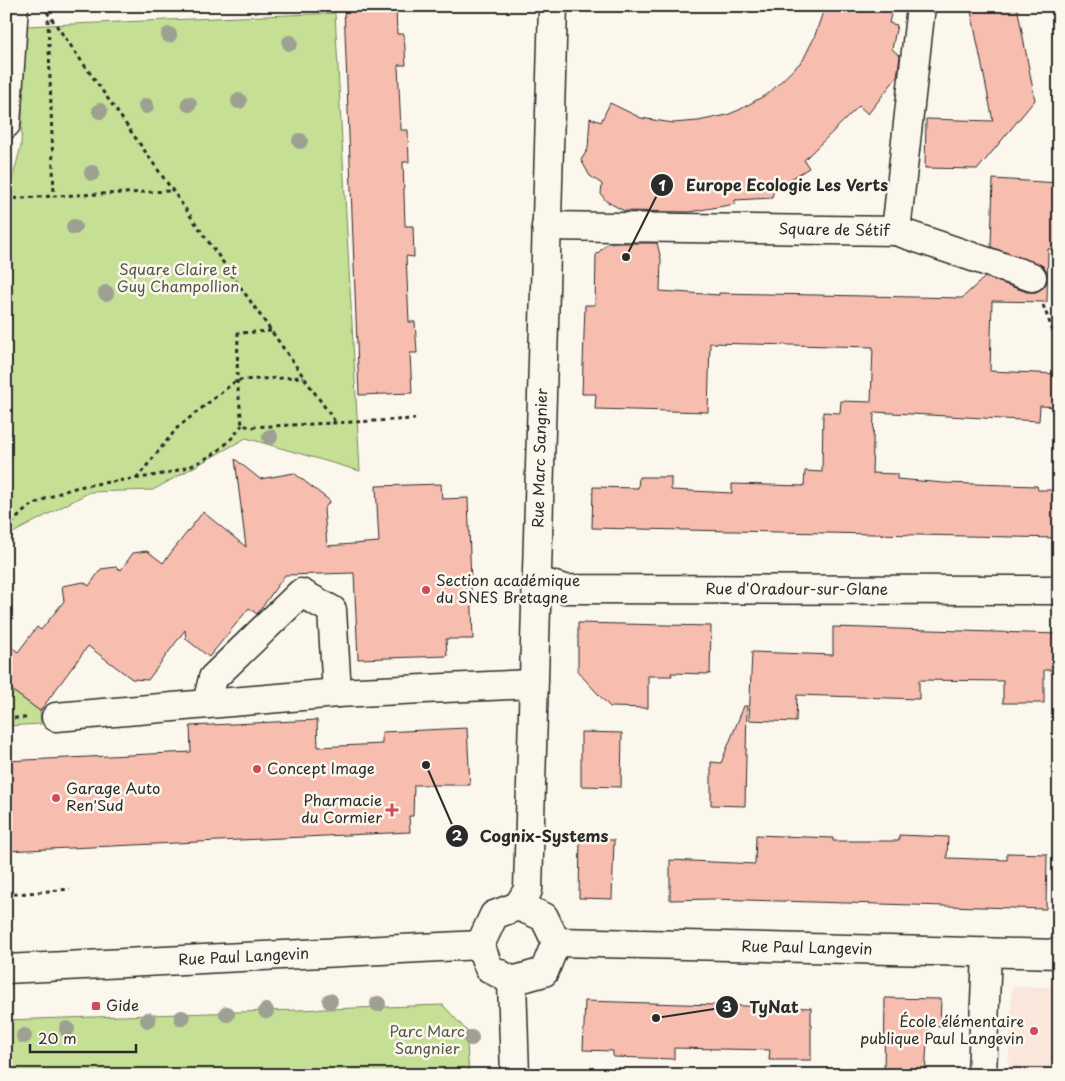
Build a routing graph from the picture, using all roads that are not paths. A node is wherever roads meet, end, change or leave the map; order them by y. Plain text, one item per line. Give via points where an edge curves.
1 (14, 6) edge
2 (553, 6) edge
3 (921, 6) edge
4 (6, 124) edge
5 (546, 226) junction
6 (896, 231) junction
7 (1032, 277) road end
8 (537, 581) junction
9 (1059, 590) edge
10 (532, 684) junction
11 (337, 693) junction
12 (207, 703) junction
13 (56, 717) dead end
14 (518, 906) junction
15 (556, 942) junction
16 (480, 944) junction
17 (987, 952) junction
18 (1059, 954) edge
19 (6, 968) edge
20 (512, 981) junction
21 (515, 1075) edge
22 (982, 1075) edge

1 - 4 street
2 - 5 street, Rue Marc Sangnier
3 - 6 street, Square de Sétif
5 - 6 street, Square de Sétif
5 - 8 street, Rue Marc Sangnier
6 - 7 street
8 - 9 street, Rue d'Oradour-sur-Glane via 565,589
8 - 10 street, Rue Marc Sangnier
10 - 11 street
10 - 14 street, Rue Marc Sangnier via 528,890
11 - 12 street
11 - 12 street via 332,610 301,594 213,678
12 - 13 street
14 - 15 street via 544,917
14 - 16 street via 494,915
15 - 17 street, Rue Paul Langevin
15 - 20 street via 544,972
16 - 19 street, Rue Paul Langevin
16 - 20 street via 489,968
17 - 18 street, Rue Paul Langevin
17 - 22 street
20 - 21 street

